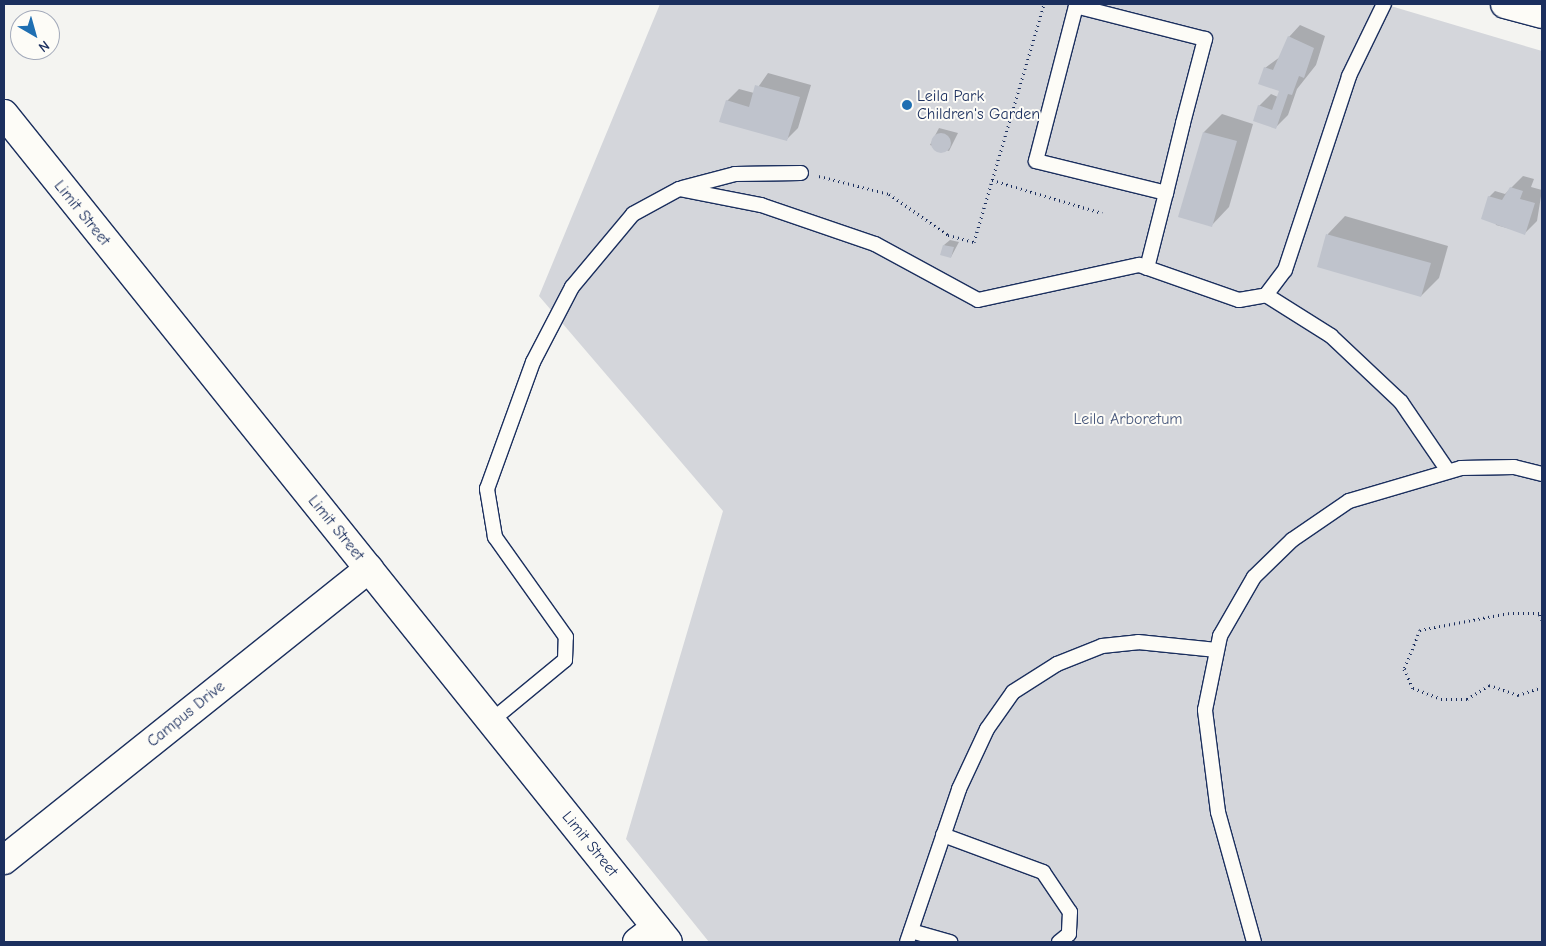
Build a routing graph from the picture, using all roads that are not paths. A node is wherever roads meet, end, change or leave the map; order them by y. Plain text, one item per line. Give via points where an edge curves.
1 (1384, 4) edge
2 (1505, 4) edge
3 (1542, 14) edge
4 (4, 114) edge
5 (801, 173) road end
6 (679, 189) junction
7 (1166, 193) junction
8 (1147, 268) junction
9 (1266, 295) junction
10 (1448, 472) junction
11 (1542, 474) edge
12 (369, 569) junction
13 (1217, 650) junction
14 (491, 721) junction
15 (943, 835) junction
16 (4, 860) edge
17 (654, 937) edge
18 (909, 937) edge
19 (950, 942) edge
20 (1059, 942) edge
21 (1254, 942) edge

1 - 9 lane via 1349,76 1285,270
2 - 3 main road
4 - 12 main road, Limit Street
5 - 6 lane via 735,174
6 - 8 lane via 761,205 875,244 978,300 1140,265
6 - 14 lane via 633,214 572,288 533,362 487,489 495,537 566,638 566,660
7 - 7 lane via 1205,39 1076,6 1036,161
7 - 8 lane
8 - 9 lane via 1239,300
9 - 10 lane via 1331,336 1401,402
10 - 11 lane via 1514,467
10 - 13 lane via 1349,501 1292,540 1254,577 1220,636
12 - 14 main road, Limit Street
12 - 16 main road, Campus Drive
13 - 15 lane via 1138,642 1102,646 1057,664 1013,692 987,729
13 - 21 lane via 1205,710 1217,802
14 - 17 main road, Limit Street
15 - 18 lane
15 - 20 lane via 1043,872 1070,912 1069,934
18 - 19 lane

